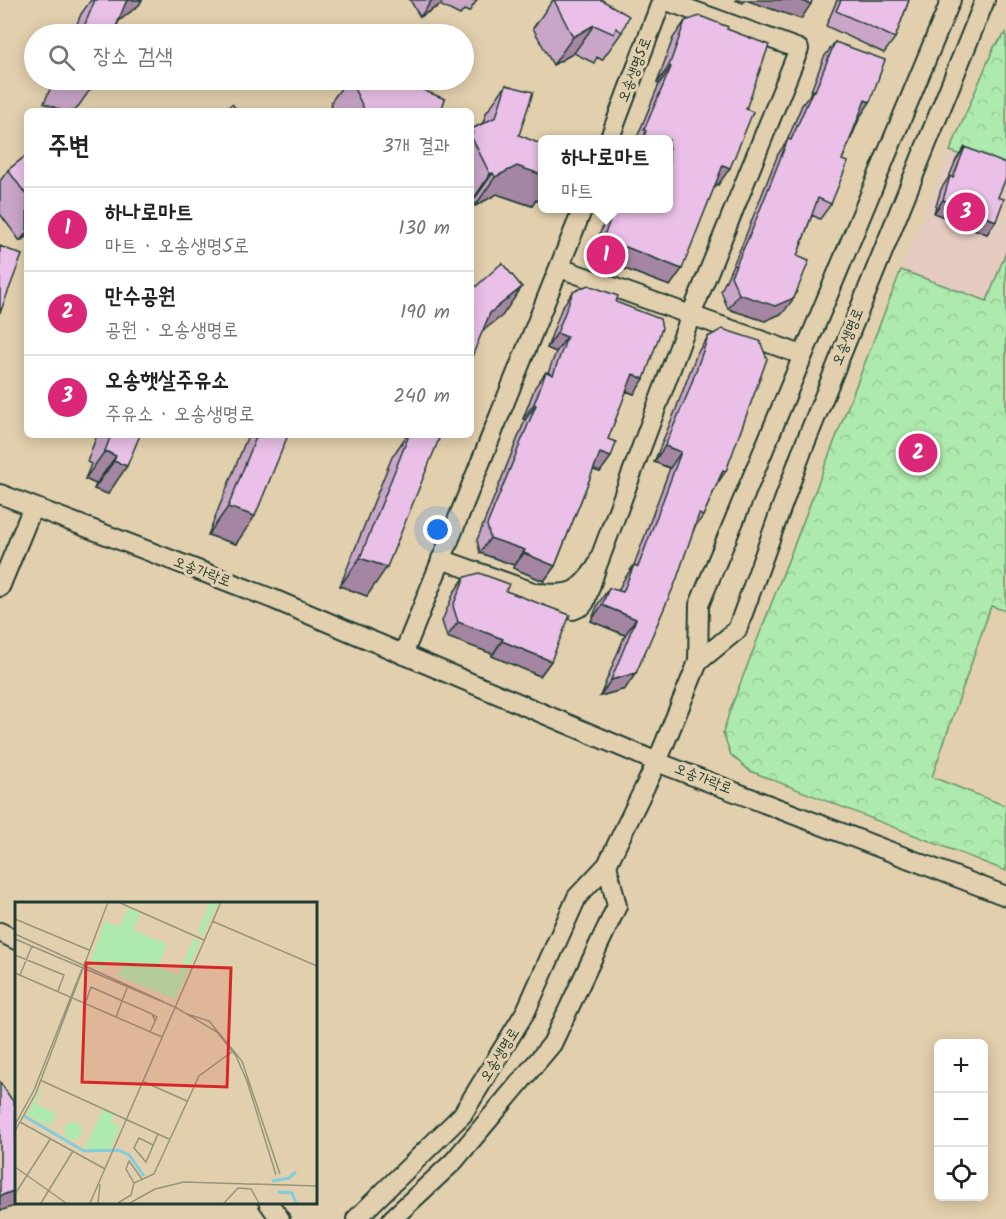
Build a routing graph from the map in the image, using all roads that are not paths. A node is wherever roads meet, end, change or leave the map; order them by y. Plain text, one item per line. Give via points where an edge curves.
1 (663, 0) edge
2 (951, 0) edge
3 (985, 0) edge
4 (611, 135) edge
5 (581, 213) edge
6 (560, 268) junction
7 (691, 315) junction
8 (802, 355) junction
9 (0, 494) edge
10 (33, 507) junction
11 (441, 559) junction
12 (0, 587) edge
13 (403, 655) junction
14 (698, 662) junction
15 (657, 762) junction
16 (607, 865) junction
17 (1006, 896) edge
18 (0, 932) edge
19 (15, 940) edge
20 (269, 1204) edge
21 (280, 1219) edge
22 (356, 1219) edge
23 (392, 1219) edge

1 - 4 street, 오송생명5로
1 - 7 street via 799,49
2 - 8 street, 오송생명로
3 - 14 street, 오송생명로 via 802,451 737,630
5 - 6 street
6 - 7 street
6 - 11 street
7 - 8 street
7 - 11 street via 585,602 577,609 568,608
8 - 14 street, 오송생명로 via 699,604
9 - 10 street, 오송가락로
10 - 12 street
10 - 13 street, 오송가락로 via 273,599
11 - 13 street
13 - 15 street, 오송가락로
14 - 15 street, 오송생명로
15 - 16 street, 오송생명로
15 - 17 street, 오송가락로
16 - 22 street, 오송생명로 via 577,897 526,1011 462,1115
16 - 23 street, 오송생명로 via 617,906 552,1044 454,1161
18 - 19 street
20 - 21 street

